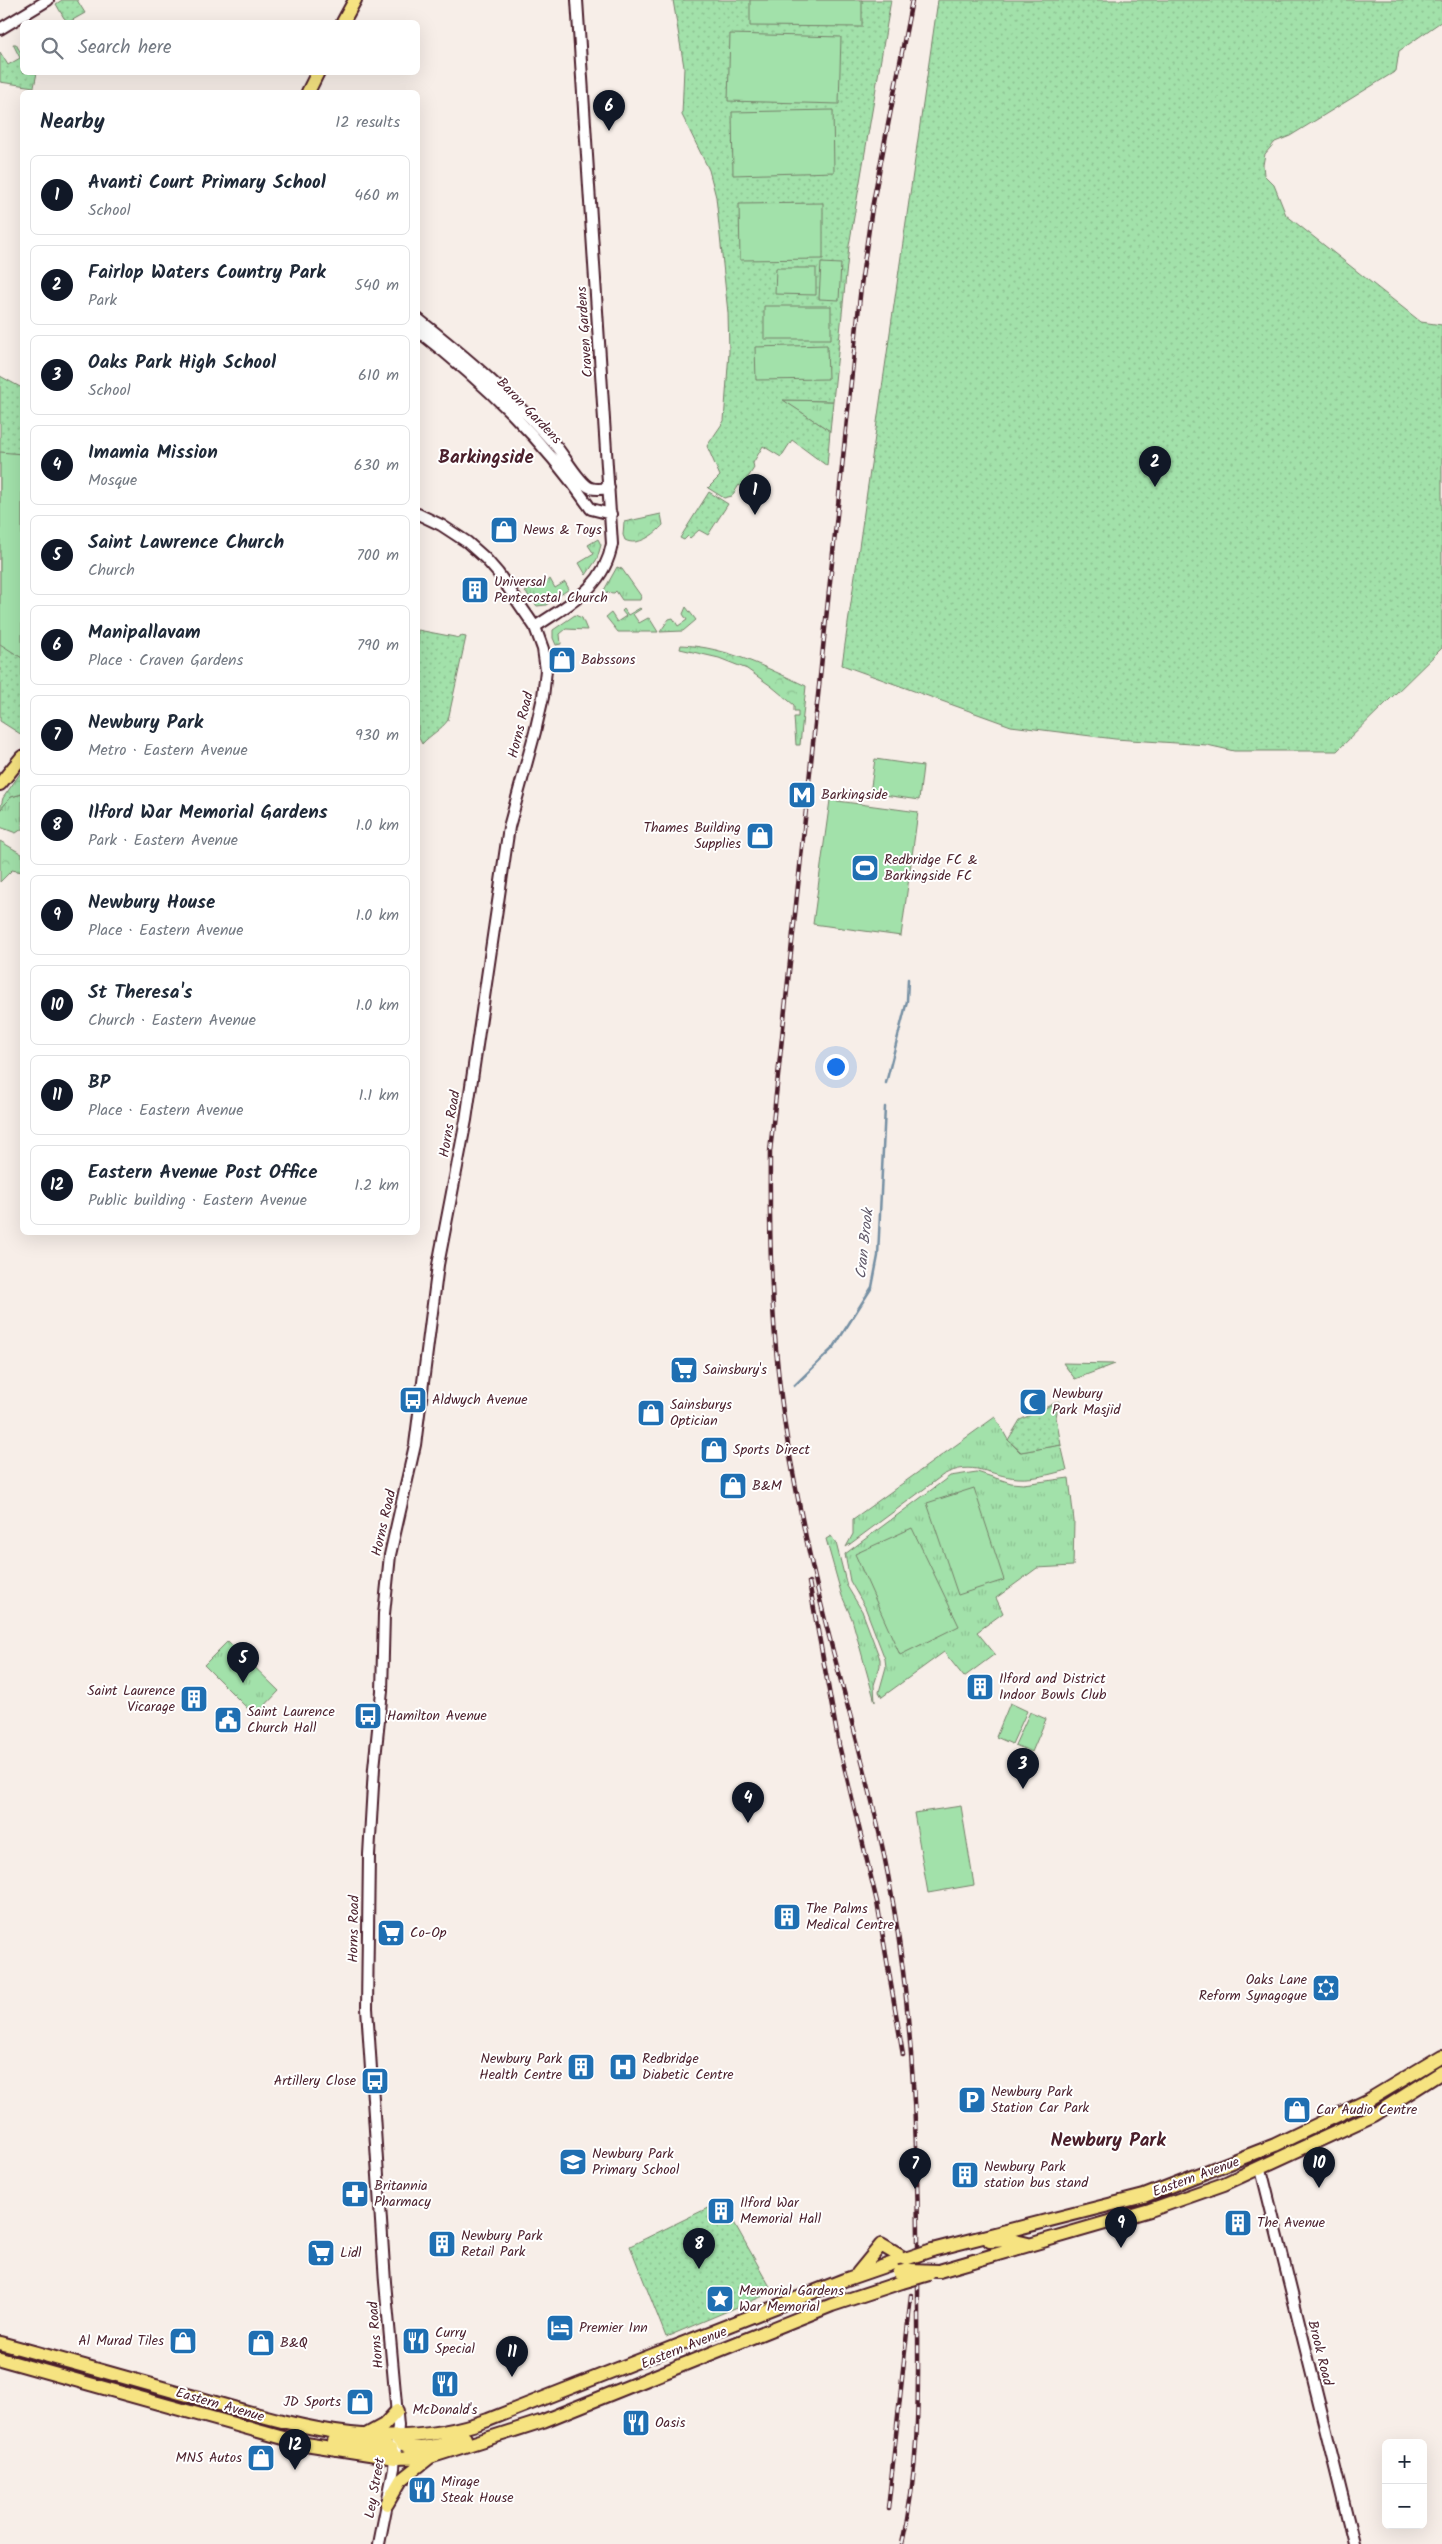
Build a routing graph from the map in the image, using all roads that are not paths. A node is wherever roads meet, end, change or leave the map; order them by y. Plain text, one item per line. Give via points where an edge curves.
1 (48, 0) edge
2 (355, 0) edge
3 (577, 0) edge
4 (344, 20) edge
5 (0, 29) edge
6 (316, 75) edge
7 (309, 90) edge
8 (420, 321) edge
9 (420, 333) edge
10 (609, 488) junction
11 (611, 514) junction
12 (420, 515) edge
13 (535, 627) junction
14 (20, 759) edge
15 (0, 784) edge
16 (1442, 2056) edge
17 (1442, 2072) edge
18 (1261, 2169) junction
19 (989, 2239) junction
20 (1028, 2244) junction
21 (905, 2259) junction
22 (982, 2259) junction
23 (886, 2266) junction
24 (856, 2276) junction
25 (900, 2277) junction
26 (0, 2343) edge
27 (0, 2360) edge
28 (397, 2411) junction
29 (305, 2428) junction
30 (507, 2432) junction
31 (364, 2436) junction
32 (397, 2438) junction
33 (430, 2457) junction
34 (395, 2458) junction
35 (387, 2504) junction
36 (379, 2544) edge
37 (1354, 2544) edge

1 - 5 street
2 - 4 main road
3 - 10 street, Craven Gardens
6 - 7 main road
8 - 10 street, Baron Gardens via 510,397 557,447 584,485 595,489
9 - 11 street, Baron Gardens via 486,386 529,429 591,509
10 - 11 street, Craven Gardens
11 - 13 street, Craven Gardens via 612,544 602,574 594,584
12 - 13 street, Horns Road via 453,532 485,558
13 - 28 street, Horns Road via 546,670 543,697 509,827 466,1120 438,1265 415,1444 390,1555 384,1614 382,1691 370,1845 367,2008
14 - 15 main road
16 - 19 main road, Eastern Avenue via 1367,2101 1251,2154 1144,2196
17 - 18 main road, Eastern Avenue via 1374,2115
18 - 20 main road, Eastern Avenue via 1150,2210
18 - 37 street, Brook Road
19 - 20 main road
19 - 21 main road, Eastern Avenue, bridge via 932,2250
19 - 22 main road
20 - 22 main road, Eastern Avenue
21 - 23 main road, Eastern Avenue
21 - 24 main road via 881,2245
22 - 25 main road, Eastern Avenue, bridge via 939,2271
23 - 24 main road, Eastern Avenue
23 - 25 main road
24 - 32 main road, Eastern Avenue via 483,2422 445,2432
25 - 30 main road, Eastern Avenue via 543,2421
26 - 29 main road, Eastern Avenue
27 - 34 main road, Eastern Avenue via 305,2444
28 - 31 main road via 379,2428
28 - 32 street, Horns Road
29 - 31 main road, Eastern Avenue
29 - 34 main road via 328,2440 386,2447
30 - 32 main road via 412,2447 404,2446
30 - 33 main road, Eastern Avenue
31 - 32 main road, Eastern Avenue
32 - 34 street, Ley Street
33 - 34 main road, Eastern Avenue
33 - 35 main road via 401,2480
34 - 35 street, Ley Street
35 - 36 street, Ley Street

